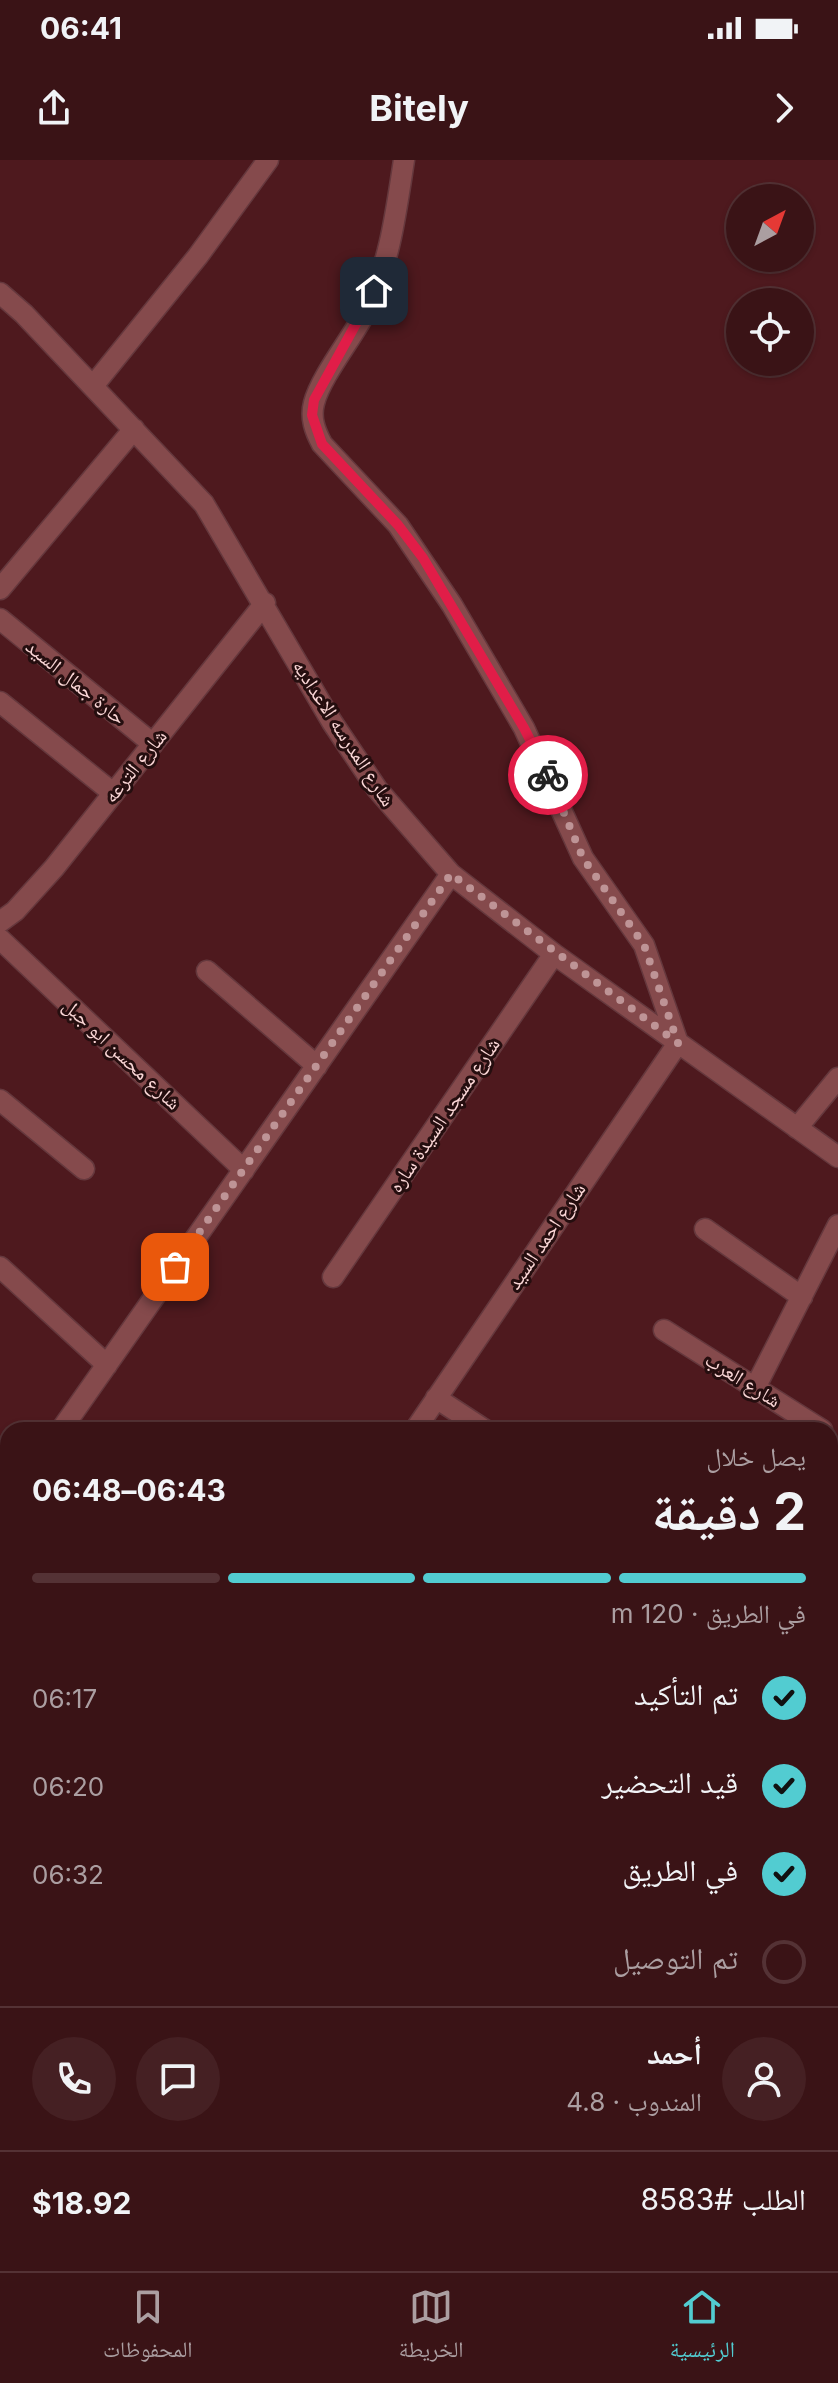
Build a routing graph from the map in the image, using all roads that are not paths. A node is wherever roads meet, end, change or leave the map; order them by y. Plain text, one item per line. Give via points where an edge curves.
1 (268, 160) edge
2 (404, 160) edge
3 (0, 293) edge
4 (93, 386) junction
5 (134, 429) junction
6 (0, 589) edge
7 (265, 603) junction
8 (0, 619) edge
9 (0, 702) edge
10 (153, 744) junction
11 (113, 793) junction
12 (451, 874) junction
13 (0, 922) edge
14 (0, 939) edge
15 (554, 954) junction
16 (207, 971) dead end
17 (678, 1043) junction
18 (317, 1066) junction
19 (838, 1078) edge
20 (0, 1100) edge
21 (797, 1128) junction
22 (838, 1157) edge
23 (84, 1169) dead end
24 (244, 1170) junction
25 (838, 1225) edge
26 (705, 1229) dead end
27 (0, 1267) edge
28 (333, 1277) dead end
29 (802, 1297) junction
30 (664, 1330) dead end
31 (107, 1365) junction
32 (755, 1388) junction
33 (436, 1398) junction
34 (67, 1422) edge
35 (420, 1422) edge
36 (473, 1422) edge
37 (809, 1422) edge

1 - 4 street
2 - 17 street via 382,272 367,310 314,400 315,431 398,525 452,605 524,728 583,858 644,945
3 - 4 street, شارع المدرسه الاعداديه
4 - 5 street, شارع المدرسه الاعداديه
5 - 6 street
5 - 7 street, شارع المدرسه الاعداديه via 204,504
7 - 10 street, شارع الترعه
7 - 12 street, شارع المدرسه الاعداديه via 377,789
8 - 10 street, حارة جمال السيد
9 - 11 street
10 - 11 street, شارع الترعه
11 - 13 street, شارع الترعه via 54,868
12 - 15 street, شارع المدرسه الاعداديه
12 - 18 street
14 - 24 street, شارع محسن ابو جبل
15 - 17 street, شارع المدرسه الاعداديه
15 - 28 street, شارع مسجد السيدة ساره
16 - 18 street
17 - 21 street, شارع المدرسه الاعداديه
17 - 33 street, شارع احمد السيد
18 - 24 street
19 - 21 street
20 - 23 street
21 - 22 street, شارع المدرسه الاعداديه
24 - 31 street
25 - 29 street
26 - 29 street
27 - 31 street
29 - 32 street
30 - 32 street, شارع العرب
31 - 34 street
32 - 37 street, شارع العرب
33 - 35 street, شارع احمد السيد
33 - 36 street

